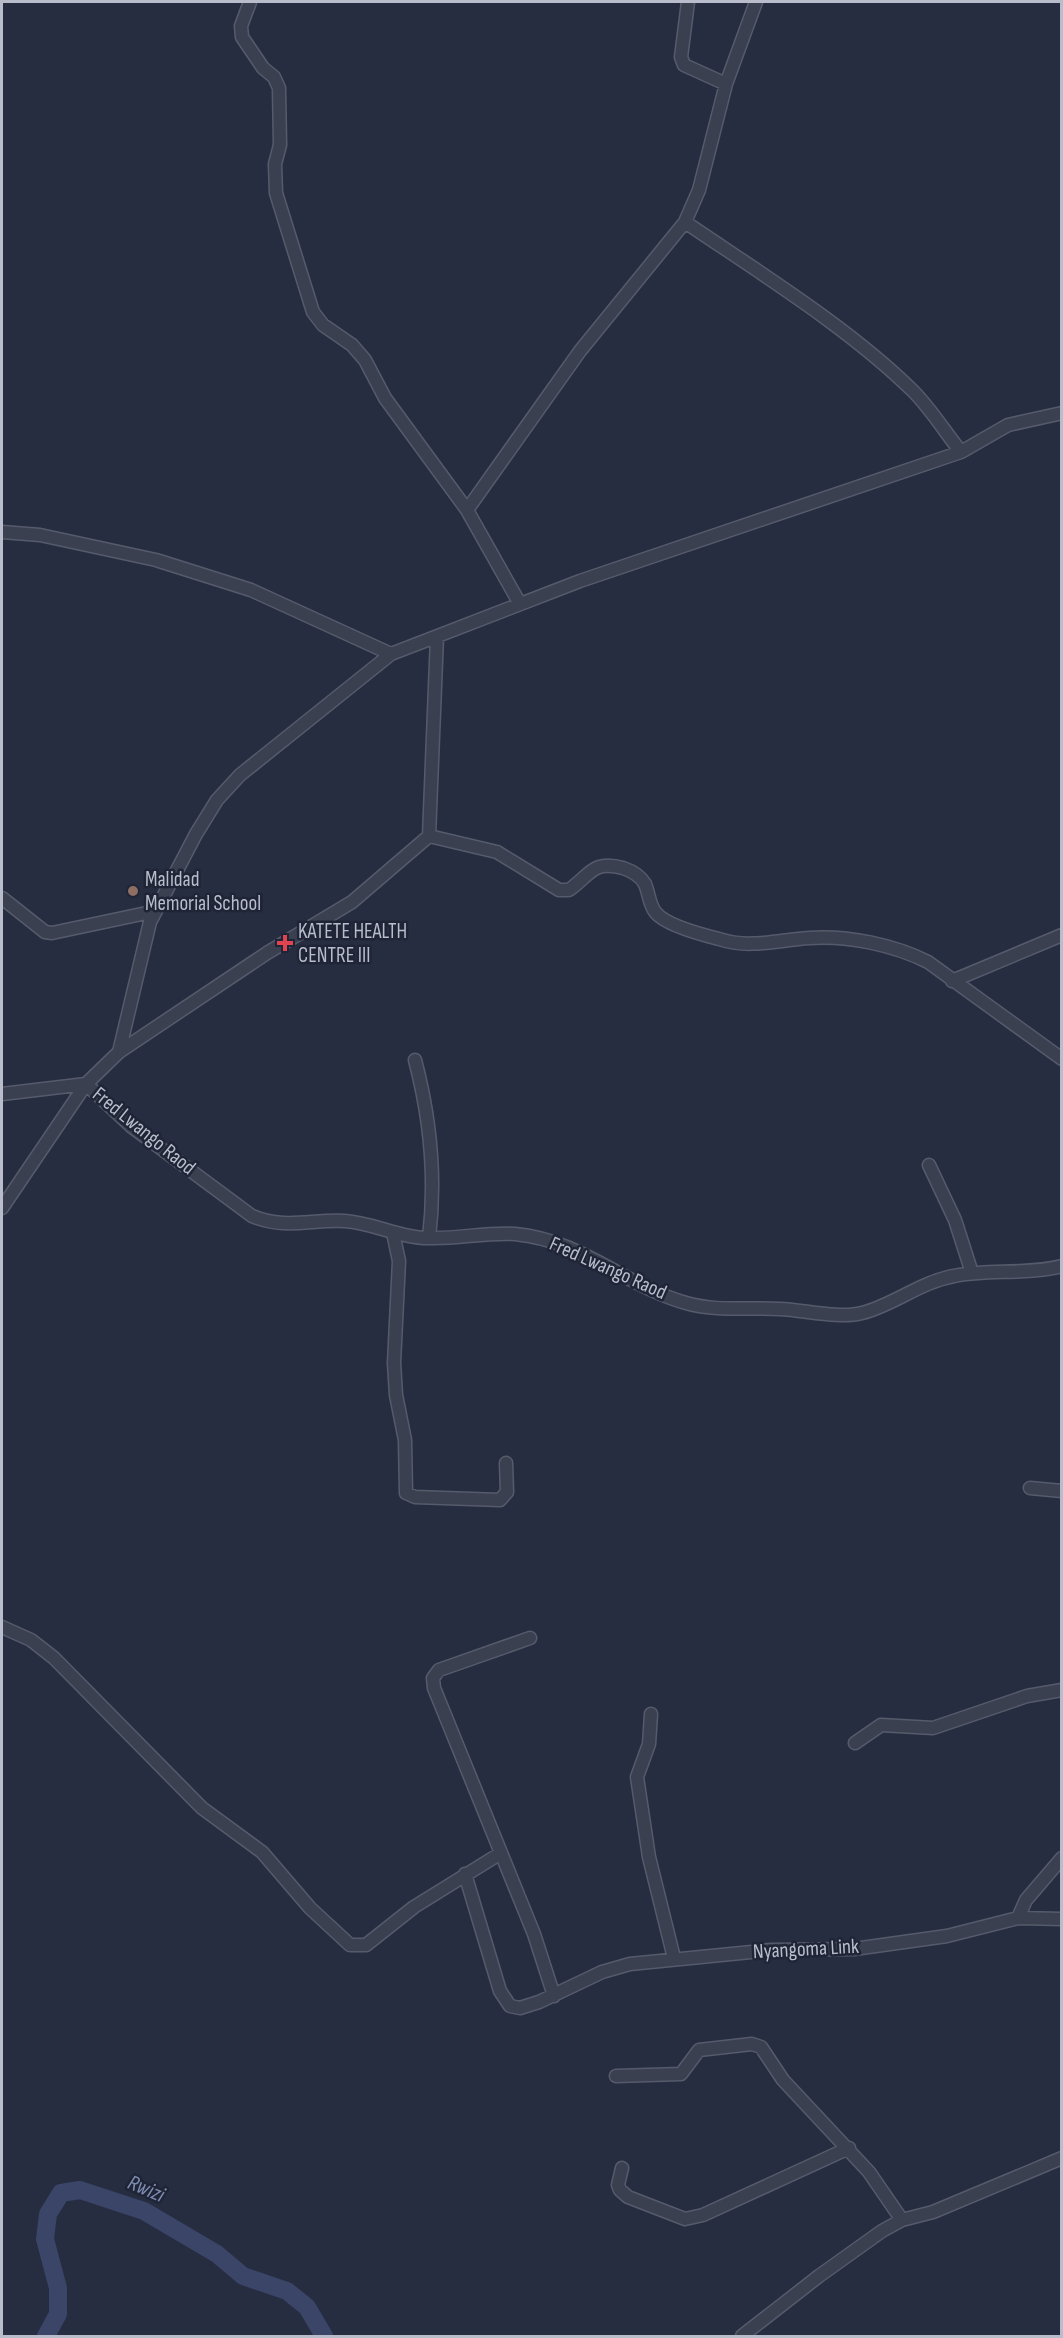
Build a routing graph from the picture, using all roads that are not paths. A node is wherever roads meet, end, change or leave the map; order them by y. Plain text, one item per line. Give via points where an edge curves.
1 (250, 2) edge
2 (688, 2) edge
3 (756, 2) edge
4 (726, 84) junction
5 (685, 222) junction
6 (1062, 413) edge
7 (961, 452) junction
8 (467, 510) junction
9 (2, 532) edge
10 (520, 604) junction
11 (437, 637) junction
12 (391, 654) junction
13 (429, 836) junction
14 (2, 898) edge
15 (156, 911) junction
16 (1062, 935) edge
17 (952, 981) junction
18 (119, 1052) junction
19 (1062, 1059) edge
20 (415, 1060) dead end
21 (86, 1084) junction
22 (2, 1094) edge
23 (929, 1165) dead end
24 (2, 1208) edge
25 (393, 1233) junction
26 (429, 1239) junction
27 (1062, 1266) edge
28 (972, 1272) junction
29 (506, 1463) dead end
30 (1030, 1488) dead end
31 (1062, 1491) edge
32 (2, 1627) edge
33 (530, 1638) dead end
34 (1062, 1690) edge
35 (651, 1714) dead end
36 (855, 1743) dead end
37 (501, 1853) junction
38 (1062, 1858) edge
39 (465, 1874) junction
40 (1018, 1918) junction
41 (1062, 1919) edge
42 (674, 1958) junction
43 (554, 1996) junction
44 (616, 2076) dead end
45 (849, 2148) junction
46 (1062, 2158) edge
47 (621, 2168) dead end
48 (902, 2220) junction
49 (742, 2337) edge

1 - 8 street via 241,26 242,37 279,88 276,193 312,312 365,360 385,398
2 - 4 street via 681,57 684,65
3 - 4 street
4 - 5 street via 699,190
5 - 7 street via 795,297 879,361 914,392
5 - 8 street via 580,351
6 - 7 street via 1008,425
7 - 10 street
8 - 10 street
9 - 12 street via 40,535 156,560 251,590
10 - 11 street
11 - 12 street
11 - 13 street
12 - 15 street via 228,786 196,834
13 - 17 street via 497,852 560,890 569,890 594,868 606,864 629,870 645,884 656,913 665,920 720,940 744,945 837,937 915,956
13 - 18 street via 352,902 267,953
14 - 15 street via 45,932 52,933
15 - 18 street via 150,922
16 - 17 street
17 - 19 street
18 - 21 street
20 - 26 street via 425,1099 431,1171
21 - 22 street
21 - 24 street
21 - 25 street, Fred Lwango Raod via 132,1127 252,1215 269,1223 344,1221
23 - 28 street via 955,1220
25 - 26 street, Fred Lwango Raod
25 - 29 street via 399,1261 394,1363 405,1440 406,1493 415,1497 500,1500 507,1492
26 - 28 street, Fred Lwango Raod via 513,1234 547,1239 684,1303 713,1309 779,1308 860,1314 930,1282
27 - 28 street, Fred Lwango Raod via 1023,1272
30 - 31 street
32 - 39 street via 54,1658 202,1808 262,1852 310,1908 350,1945 366,1945
33 - 37 street via 439,1670 433,1678 445,1720
34 - 36 street via 1027,1696 933,1728 881,1725
35 - 42 street via 649,1744 638,1777 649,1857
37 - 39 street
37 - 43 street
38 - 40 street via 1026,1900
39 - 43 street, Nyangoma Link via 506,2002 520,2008
40 - 41 street, Nyangoma Link
40 - 42 street, Nyangoma Link via 947,1936 854,1949 771,1950
42 - 43 street, Nyangoma Link via 602,1972
44 - 45 street via 681,2074 699,2050 757,2044 783,2080
45 - 47 street via 703,2215 686,2218 620,2190
45 - 48 street
46 - 48 street via 933,2212
48 - 49 street via 866,2241

